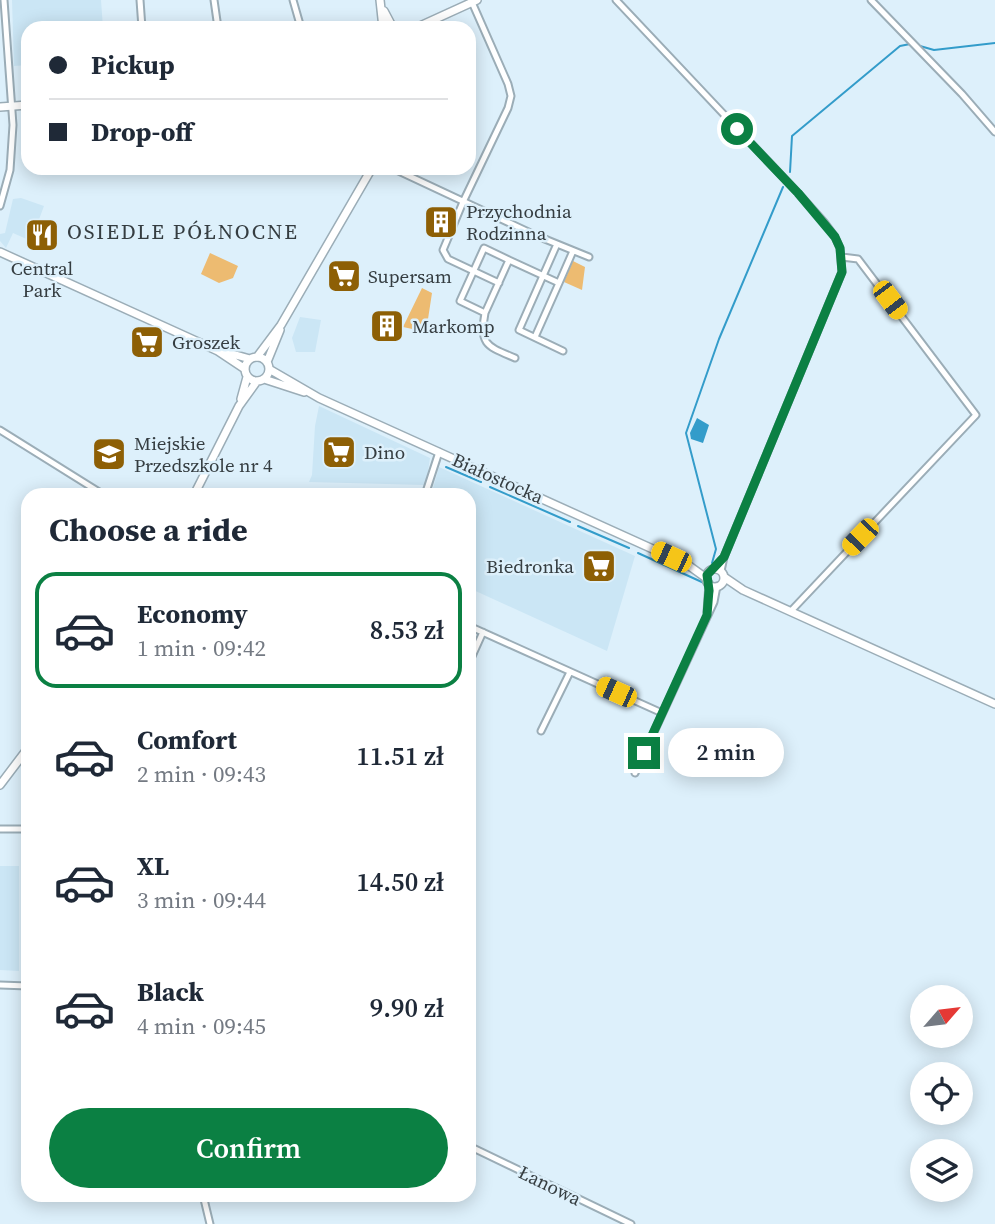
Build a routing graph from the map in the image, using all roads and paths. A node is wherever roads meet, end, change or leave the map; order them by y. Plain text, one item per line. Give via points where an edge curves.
1 (4, 0) edge
2 (140, 0) edge
3 (214, 0) edge
4 (293, 0) edge
5 (616, 0) edge
6 (871, 0) edge
7 (473, 1) edge
8 (381, 4) edge
9 (142, 21) edge
10 (218, 21) edge
11 (299, 21) edge
12 (390, 21) edge
13 (431, 21) edge
14 (21, 105) edge
15 (12, 106) junction
16 (0, 107) edge
17 (995, 132) edge
18 (368, 175) edge
19 (407, 175) edge
20 (476, 175) edge
21 (476, 175) edge
22 (463, 202) junction
23 (0, 206) edge
24 (557, 244) junction
25 (573, 251) junction
26 (0, 252) edge
27 (589, 257) dead end
28 (842, 257) junction
29 (509, 260) junction
30 (474, 271) junction
31 (543, 275) junction
32 (499, 283) junction
33 (559, 283) junction
34 (485, 313) junction
35 (281, 326) junction
36 (535, 337) junction
37 (218, 351) junction
38 (563, 351) dead end
39 (253, 358) junction
40 (514, 358) dead end
41 (268, 366) junction
42 (246, 373) junction
43 (260, 381) junction
44 (308, 392) junction
45 (239, 406) junction
46 (0, 430) edge
47 (439, 452) junction
48 (93, 488) edge
49 (198, 488) edge
50 (427, 488) edge
51 (688, 565) junction
52 (718, 572) junction
53 (713, 583) junction
54 (743, 590) junction
55 (791, 611) junction
56 (476, 629) edge
57 (483, 632) junction
58 (476, 648) edge
59 (570, 671) junction
60 (995, 704) edge
61 (662, 713) junction
62 (541, 731) dead end
63 (21, 757) edge
64 (635, 773) dead end
65 (0, 785) edge
66 (0, 829) edge
67 (21, 829) edge
68 (0, 985) edge
69 (21, 986) edge
70 (476, 1149) edge
71 (205, 1202) edge
72 (210, 1224) edge
73 (631, 1224) edge

1 - 15 street
2 - 9 street
3 - 10 street
4 - 11 street
5 - 28 street via 798,193 835,237
6 - 17 street
7 - 13 main road
7 - 21 street via 511,96
8 - 12 main road
14 - 15 main road
15 - 16 main road
15 - 23 street via 10,170
18 - 35 main road
19 - 22 street
20 - 22 street
22 - 24 street
22 - 30 street via 443,250 448,259
24 - 25 street
24 - 31 street
25 - 27 street
25 - 33 street
26 - 37 main road
28 - 52 street via 842,272
28 - 55 street via 858,259 976,415
29 - 30 street via 484,248
29 - 31 street
29 - 32 street
30 - 32 street
30 - 34 street via 460,301
31 - 33 street
31 - 36 street via 519,330
32 - 34 street
33 - 36 street
34 - 40 street via 485,341
35 - 39 main road
35 - 41 main road
36 - 38 street
37 - 39 main road
37 - 42 main road
39 - 41 main road, Białostocka
39 - 42 main road
41 - 43 main road via 267,377
41 - 44 main road, Białostocka
42 - 43 main road, Białostocka
42 - 45 main road
43 - 44 main road, Białostocka
43 - 45 main road
44 - 47 main road, Białostocka
45 - 49 main road
46 - 48 street
47 - 50 street
47 - 51 main road, Białostocka
51 - 52 main road, Białostocka
51 - 53 main road, Białostocka
52 - 53 main road via 708,573
52 - 53 main road via 723,582
52 - 54 main road, Białostocka
53 - 54 main road, Białostocka
53 - 61 street via 714,602
54 - 55 main road, Białostocka
55 - 60 main road, Białostocka
56 - 57 street
57 - 58 street
57 - 59 street
59 - 61 street
59 - 62 street
61 - 64 street
63 - 65 main road
66 - 67 street
68 - 69 street
70 - 73 street, Łanowa
71 - 72 street

